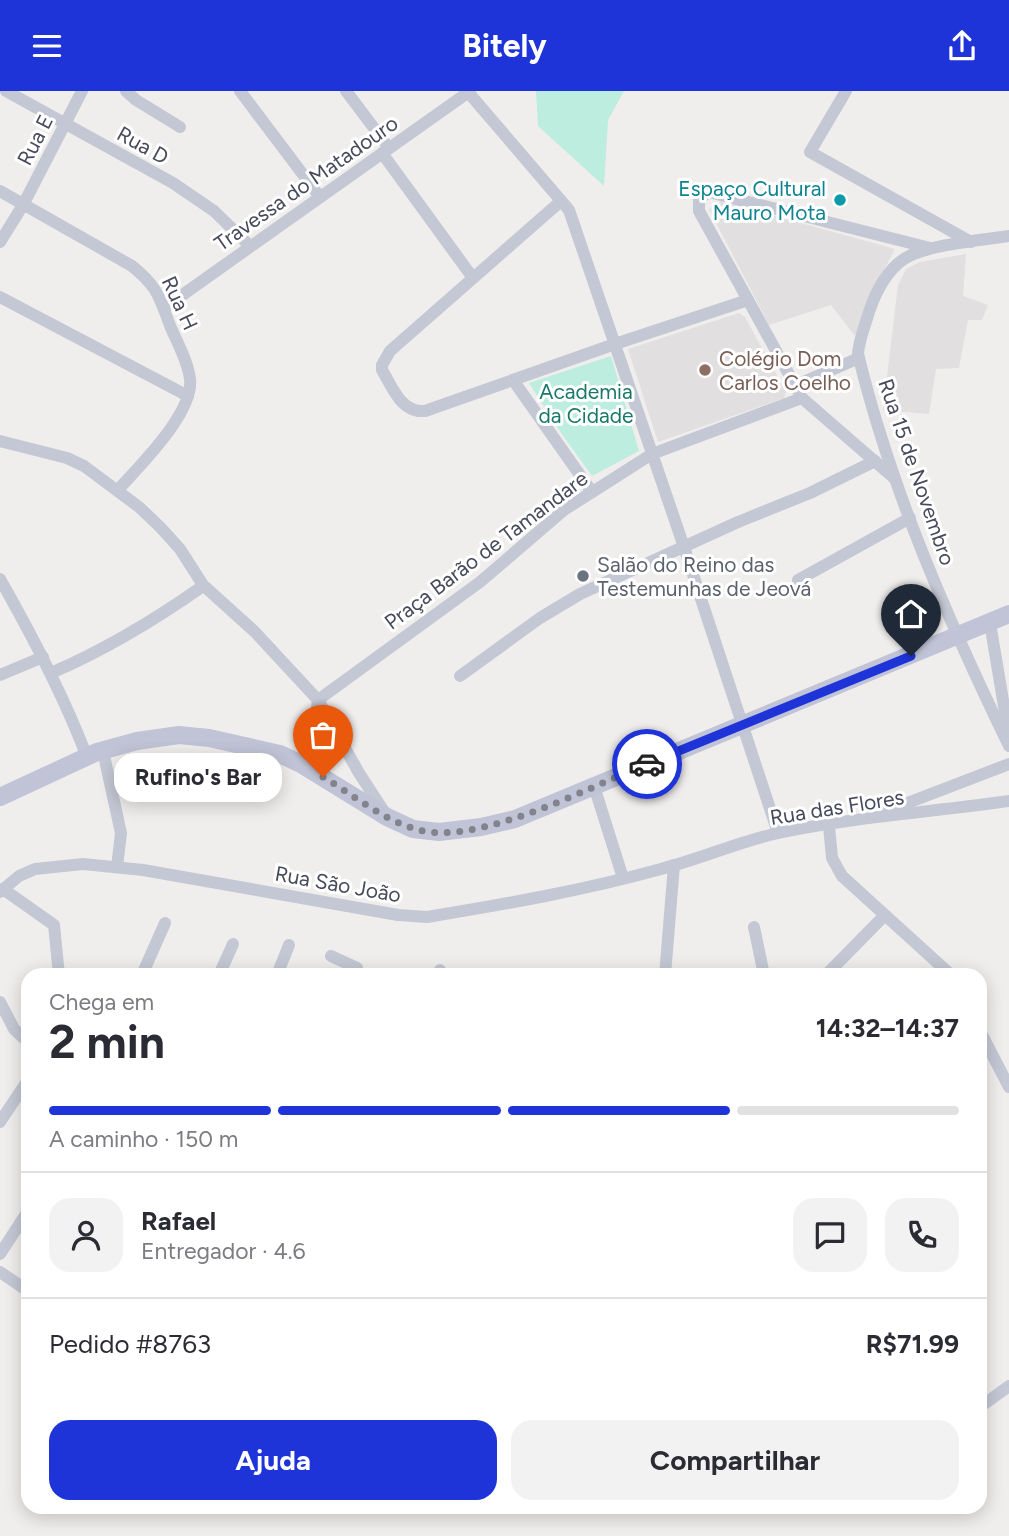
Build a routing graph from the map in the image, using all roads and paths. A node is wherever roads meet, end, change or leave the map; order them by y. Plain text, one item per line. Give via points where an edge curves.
1 (6, 91) edge
2 (82, 91) edge
3 (126, 91) edge
4 (240, 91) edge
5 (346, 91) edge
6 (469, 91) edge
7 (846, 91) edge
8 (66, 123) junction
9 (180, 127) dead end
10 (386, 150) junction
11 (0, 191) edge
12 (320, 197) junction
13 (561, 201) junction
14 (23, 205) junction
15 (1009, 236) edge
16 (0, 242) edge
17 (971, 242) junction
18 (250, 246) junction
19 (933, 249) junction
20 (473, 278) junction
21 (0, 297) edge
22 (748, 300) junction
23 (164, 308) junction
24 (615, 344) junction
25 (859, 358) junction
26 (513, 380) junction
27 (794, 386) junction
28 (188, 396) junction
29 (802, 398) junction
30 (0, 441) edge
31 (652, 454) junction
32 (875, 461) junction
33 (896, 480) junction
34 (118, 490) junction
35 (592, 492) junction
36 (910, 518) junction
37 (684, 547) junction
38 (0, 579) edge
39 (798, 580) dead end
40 (203, 586) junction
41 (1009, 614) edge
42 (990, 623) junction
43 (956, 637) junction
44 (43, 657) junction
45 (51, 673) junction
46 (0, 675) edge
47 (460, 676) dead end
48 (318, 700) junction
49 (742, 726) junction
50 (1009, 736) edge
51 (1009, 746) edge
52 (95, 754) junction
53 (301, 764) junction
54 (1009, 764) edge
55 (594, 786) junction
56 (0, 797) edge
57 (1009, 801) edge
58 (387, 817) junction
59 (871, 817) junction
60 (829, 826) junction
61 (778, 833) junction
62 (674, 865) junction
63 (117, 867) junction
64 (623, 878) junction
65 (1, 891) edge
66 (885, 915) junction
67 (165, 923) dead end
68 (754, 927) dead end
69 (233, 944) dead end
70 (289, 945) dead end
71 (331, 956) dead end
72 (58, 968) edge
73 (145, 968) edge
74 (222, 968) edge
75 (280, 968) edge
76 (357, 968) edge
77 (666, 968) edge
78 (763, 968) edge
79 (833, 968) edge
80 (943, 968) edge
81 (0, 1002) edge
82 (21, 1035) edge
83 (987, 1045) edge
84 (1009, 1087) edge
85 (21, 1090) edge
86 (0, 1122) edge
87 (21, 1222) edge
88 (0, 1254) edge
89 (0, 1272) edge
90 (21, 1286) edge
91 (1009, 1387) edge
92 (987, 1402) edge

1 - 8 street, Rua D
2 - 8 street, Rua E
3 - 9 street
4 - 12 street
5 - 10 street
6 - 10 street, Travessa do Matadouro
6 - 13 street
7 - 17 street via 810,152
8 - 14 street, Rua E
8 - 18 street, Rua D via 197,199
10 - 12 street, Travessa do Matadouro
10 - 20 street
11 - 14 street, Rua H
12 - 18 street, Travessa do Matadouro
13 - 20 street
13 - 24 street via 569,210
14 - 16 street, Rua E
14 - 23 street, Rua H via 132,265 157,289
15 - 17 street
17 - 19 street
18 - 23 street, Travessa do Matadouro
19 - 22 street via 709,192 699,199 699,211
19 - 25 street via 905,258 892,269 872,302
20 - 26 street via 390,351 382,370 404,405 416,412
21 - 28 street
22 - 24 street
22 - 27 street
23 - 28 street, Rua H via 190,379
24 - 26 street
24 - 31 street
25 - 27 street
25 - 33 street, Rua 15 de Novembro
26 - 35 street
27 - 29 street
28 - 34 street via 177,420
29 - 31 street, Praça Barão de Tamandare
29 - 32 street
30 - 34 street via 67,458
31 - 35 street, Praça Barão de Tamandare
31 - 37 street
32 - 33 street
32 - 37 street
33 - 36 street, Rua 15 de Novembro
34 - 40 street via 180,549
35 - 48 street, Praça Barão de Tamandare via 564,510 480,582
36 - 39 street
36 - 43 street, Rua 15 de Novembro
37 - 47 street via 580,594
37 - 49 street
38 - 44 street
40 - 45 street via 147,623
40 - 48 street via 255,632
41 - 42 street
42 - 43 street
42 - 50 street
43 - 49 street
43 - 51 street, Rua 15 de Novembro
44 - 45 street
44 - 46 street
45 - 52 street
48 - 53 street via 313,739
48 - 58 street
49 - 55 street
49 - 61 street
52 - 53 street via 179,735 256,747
52 - 56 street
52 - 63 street via 121,833
53 - 58 street
54 - 59 street
55 - 58 street via 515,819 481,827 439,832 414,829
55 - 64 street
57 - 59 street, Rua das Flores
59 - 60 street, Rua das Flores
60 - 61 street, Rua das Flores
60 - 66 street via 835,866
61 - 62 street, Rua das Flores
62 - 64 street, Rua São João
62 - 77 street
63 - 64 street, Rua São João via 428,917
63 - 65 street, Rua São João via 83,864 35,869
65 - 72 street via 54,925
66 - 79 street
66 - 80 street
67 - 73 street
68 - 78 street
69 - 74 street
70 - 75 street
71 - 76 street
81 - 82 street
83 - 84 street
85 - 86 street
87 - 88 street
89 - 90 street
91 - 92 street

